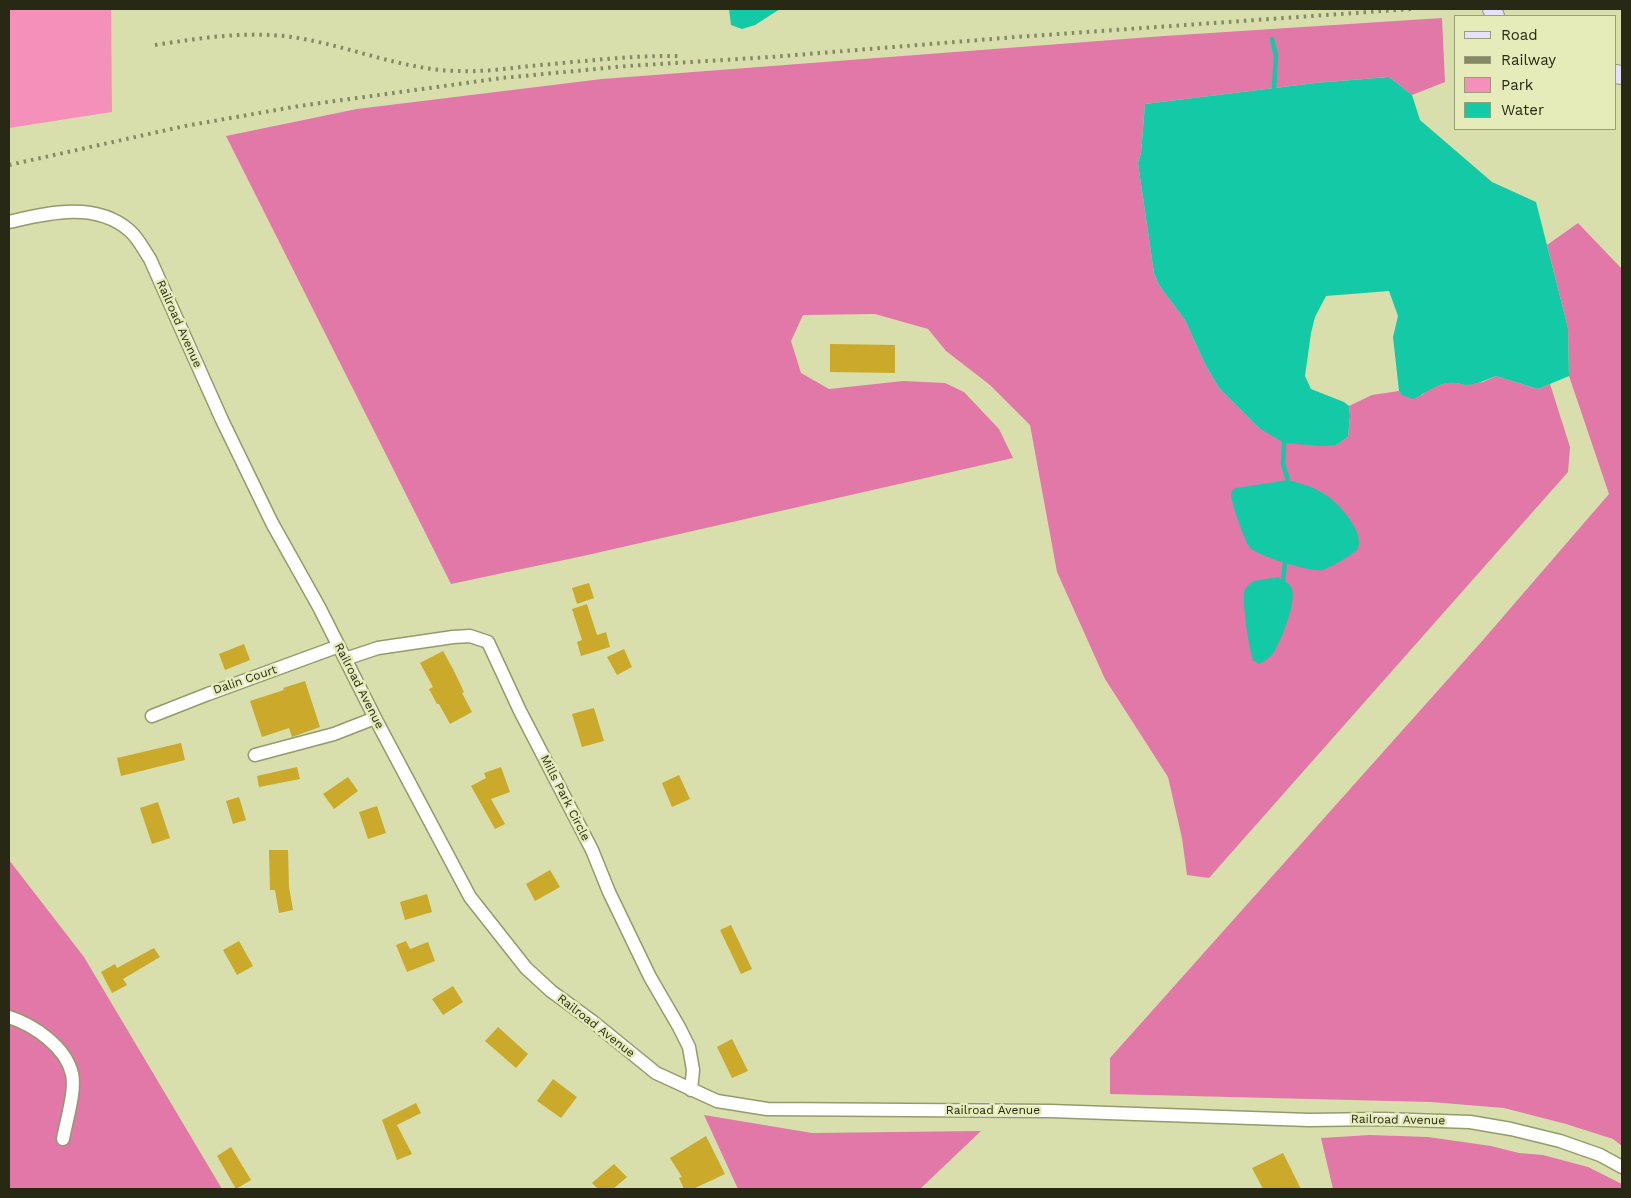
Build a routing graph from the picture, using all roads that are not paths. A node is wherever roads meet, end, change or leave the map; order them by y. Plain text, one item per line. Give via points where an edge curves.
1 (9, 222) edge
2 (339, 646) junction
3 (345, 659) junction
4 (152, 716) dead end
5 (375, 718) junction
6 (255, 755) dead end
7 (9, 1017) edge
8 (691, 1090) junction
9 (63, 1139) dead end
10 (1622, 1167) edge

1 - 2 street, Railroad Avenue via 79,211 117,222 130,231 142,246 272,523
2 - 3 street, Railroad Avenue
2 - 4 street, Dalin Court
3 - 5 street, Railroad Avenue
3 - 8 street, Mills Park Circle via 378,648 453,637 470,636 488,642 592,850 650,977 689,1047 693,1070
5 - 6 street via 334,734
5 - 8 street, Railroad Avenue via 470,897 526,968 656,1073
7 - 9 street via 38,1031 67,1061 72,1075 71,1097
8 - 10 street, Railroad Avenue via 717,1101 767,1109 1050,1110 1309,1120 1470,1122 1552,1138

